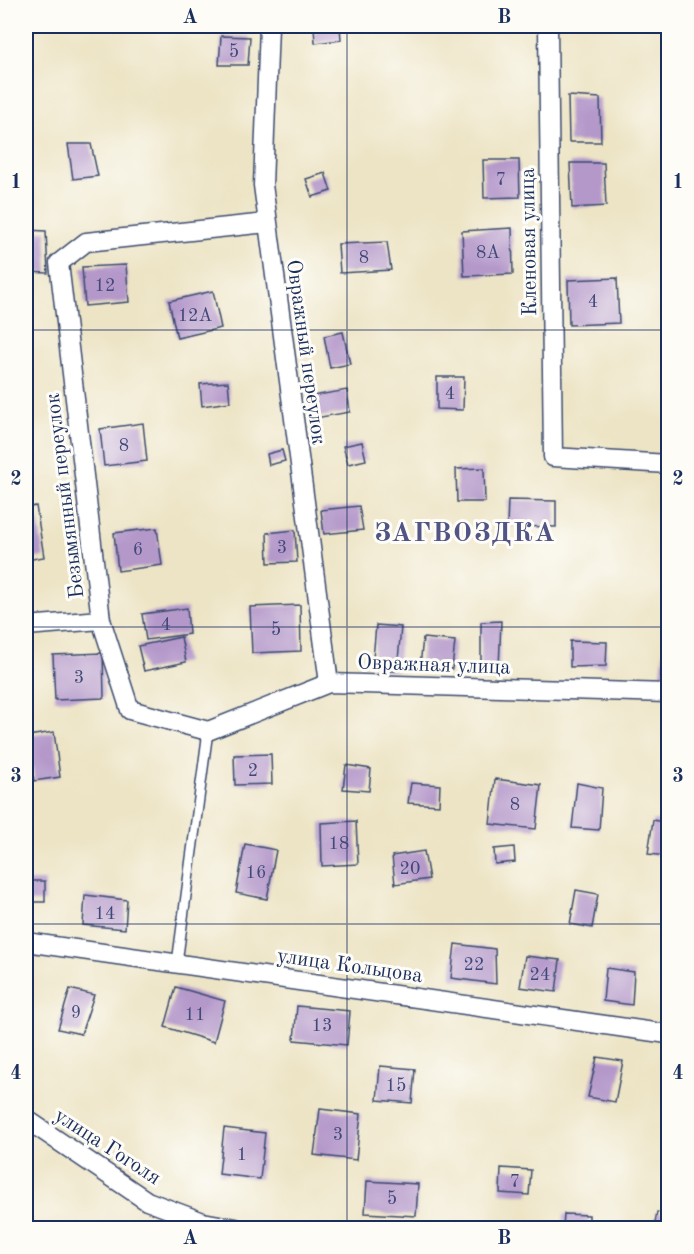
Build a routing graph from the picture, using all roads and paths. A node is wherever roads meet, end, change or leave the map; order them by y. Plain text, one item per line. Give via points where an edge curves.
1 (269, 26) edge
2 (548, 26) edge
3 (267, 223) junction
4 (669, 464) edge
5 (101, 620) junction
6 (26, 626) edge
7 (329, 683) junction
8 (669, 693) edge
9 (208, 731) junction
10 (26, 942) edge
11 (177, 963) junction
12 (669, 1034) edge
13 (26, 1119) edge
14 (236, 1228) edge

1 - 3 street, Овражный переулок via 263,185
2 - 4 street, Кленовая улица via 553,458
3 - 5 street, Безымянный переулок via 86,242 59,263
3 - 7 street, Овражный переулок
5 - 6 street
5 - 9 street, Безымянный переулок via 130,710
7 - 8 street, Овражная улица
7 - 9 street, Овражная улица
9 - 11 lane
10 - 11 street, улица Кольцова
11 - 12 street, улица Кольцова
13 - 14 street, улица Гоголя via 147,1201 203,1222

